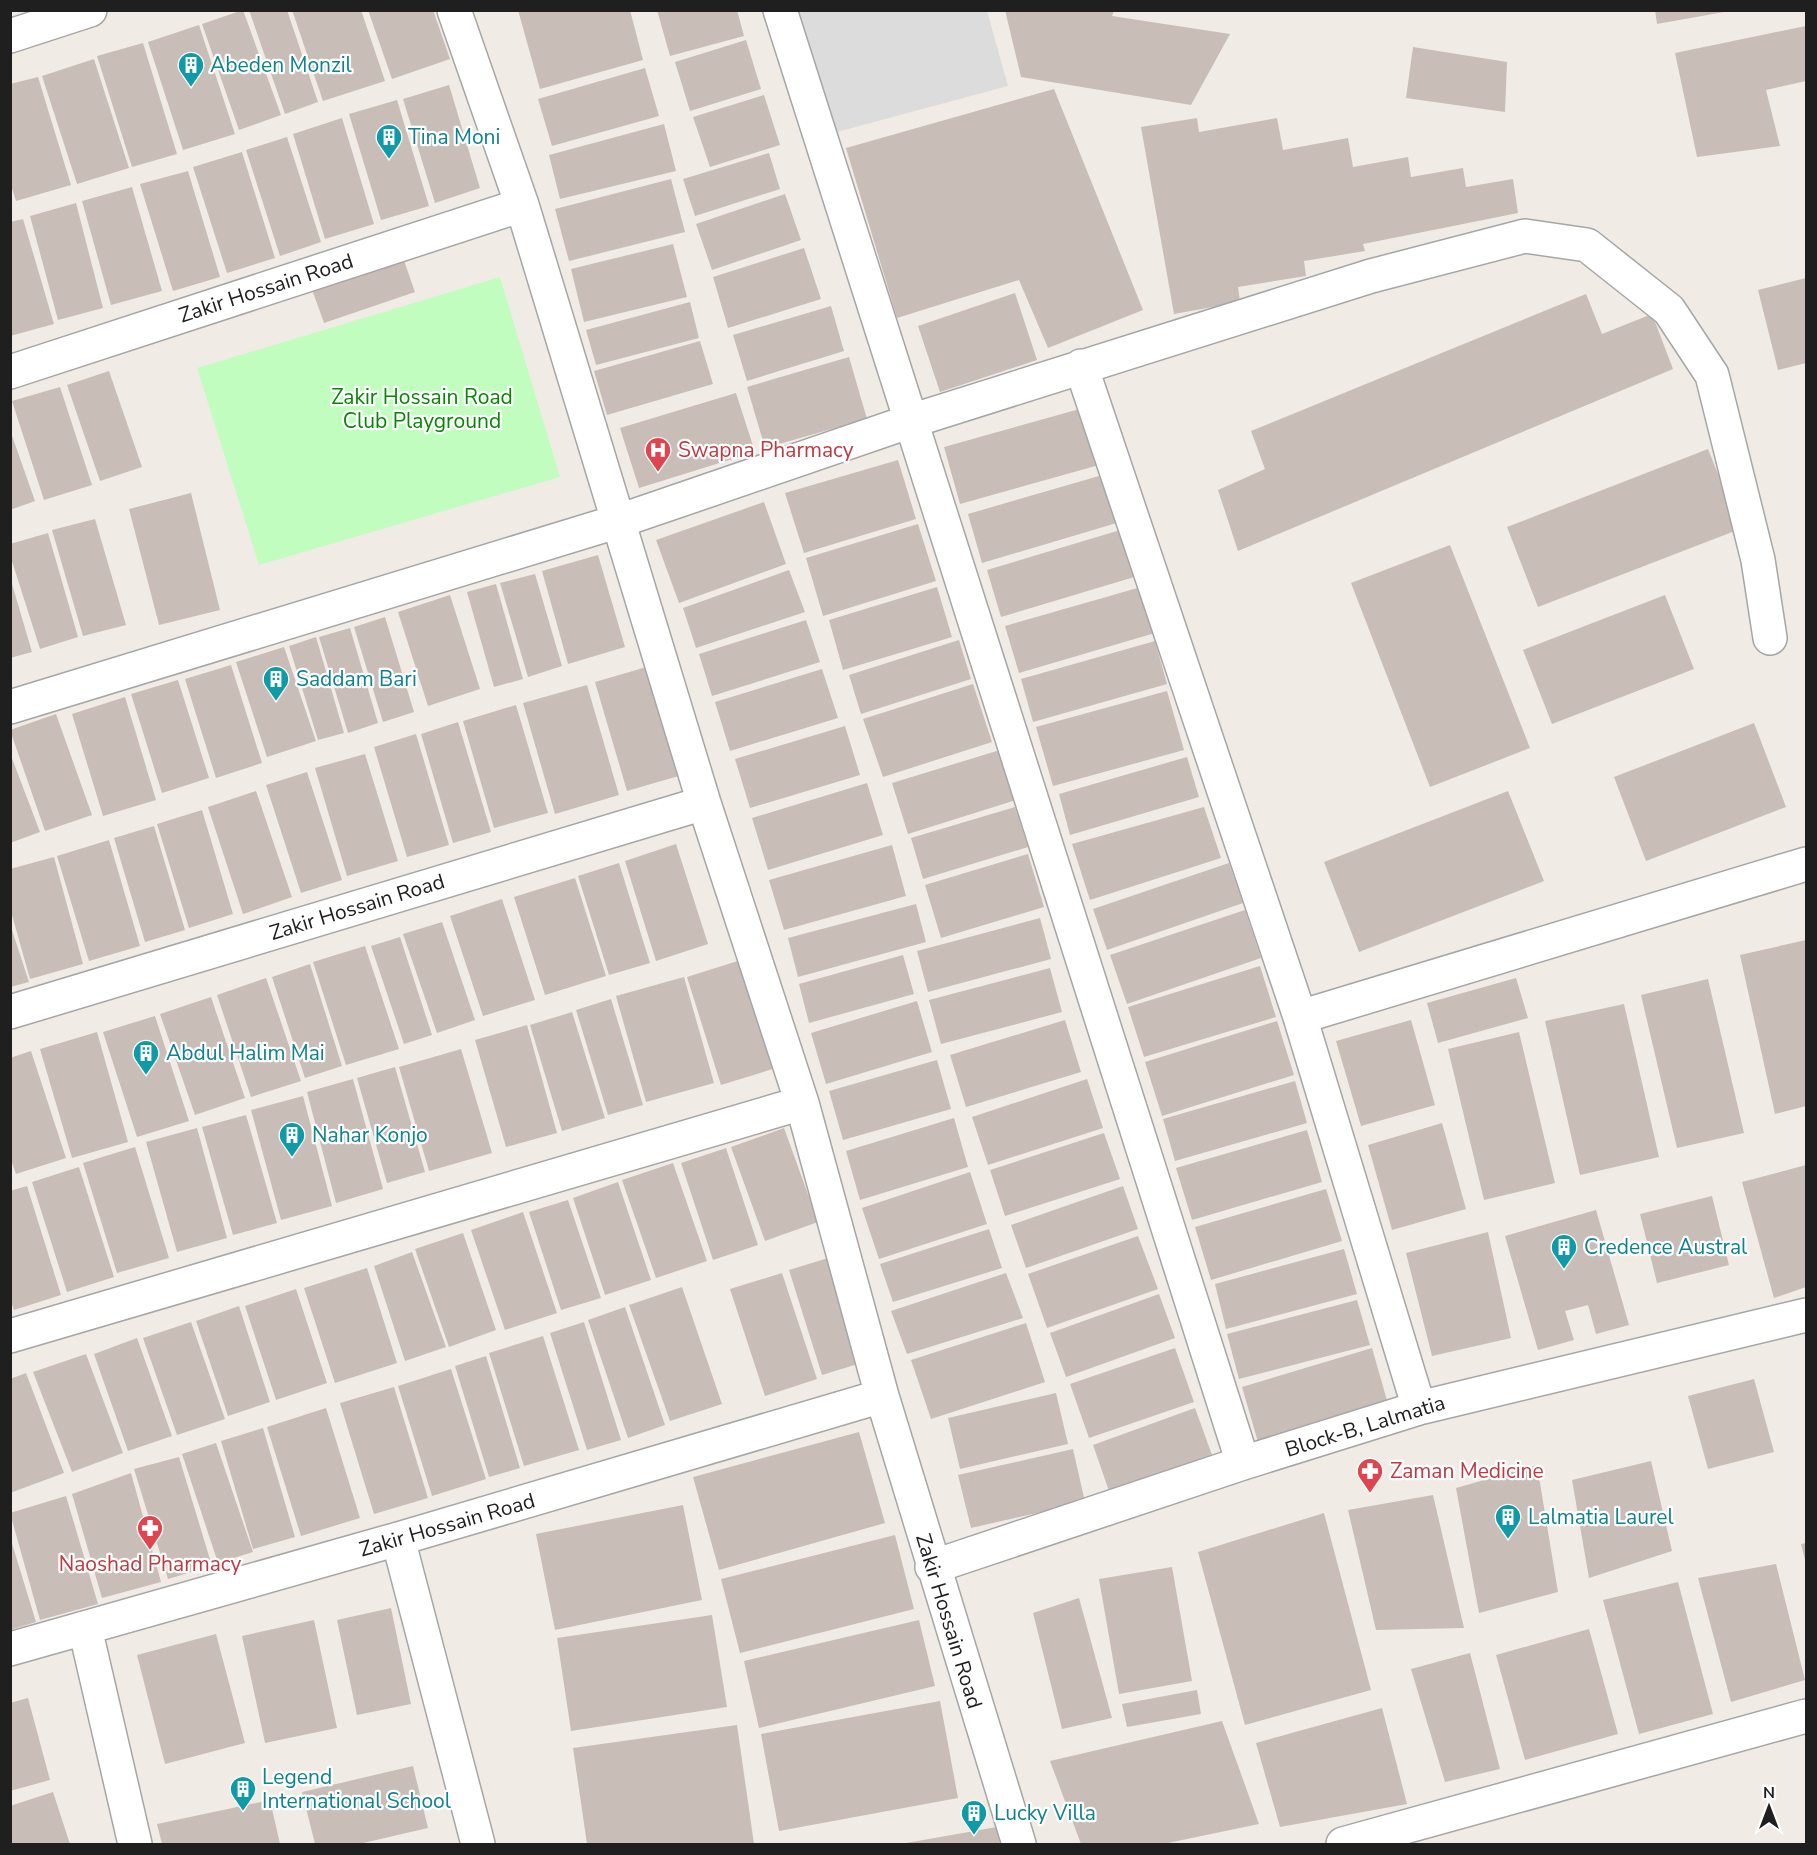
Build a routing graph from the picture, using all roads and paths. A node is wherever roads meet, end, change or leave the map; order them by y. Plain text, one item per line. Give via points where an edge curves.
1 (90, 10) edge
2 (454, 10) edge
3 (780, 10) edge
4 (10, 36) edge
5 (522, 205) junction
6 (1082, 366) junction
7 (10, 372) edge
8 (911, 421) junction
9 (619, 521) junction
10 (1770, 638) dead end
11 (10, 706) edge
12 (704, 803) junction
13 (1806, 864) edge
14 (10, 1012) edge
15 (1300, 1017) junction
16 (802, 1103) junction
17 (1806, 1316) edge
18 (10, 1336) edge
19 (882, 1396) junction
20 (1419, 1408) junction
21 (1243, 1463) junction
22 (398, 1539) junction
23 (932, 1567) junction
24 (85, 1628) junction
25 (10, 1649) edge
26 (1806, 1716) edge
27 (135, 1845) edge
28 (478, 1845) edge
29 (1019, 1845) edge
30 (1343, 1845) edge

1 - 4 street
2 - 5 street, Zakir Hossain Road
3 - 8 street
5 - 7 street, Zakir Hossain Road
5 - 9 street, Zakir Hossain Road
6 - 8 street
6 - 10 street via 1371,276 1525,236 1587,245 1669,309 1712,375 1758,560
6 - 15 street
8 - 9 street
8 - 21 street
9 - 11 street
9 - 12 street, Zakir Hossain Road
12 - 14 street, Zakir Hossain Road
12 - 16 street, Zakir Hossain Road
13 - 15 street
15 - 20 street
16 - 18 street
16 - 19 street, Zakir Hossain Road
17 - 20 street, Block-B, Lalmatia
19 - 22 street, Zakir Hossain Road
19 - 23 street, Zakir Hossain Road
20 - 21 street, Block-B, Lalmatia
21 - 23 street, Block-B, Lalmatia
22 - 24 street, Zakir Hossain Road
22 - 28 street
23 - 29 street, Zakir Hossain Road
24 - 25 street, Zakir Hossain Road
24 - 27 street
26 - 30 street

